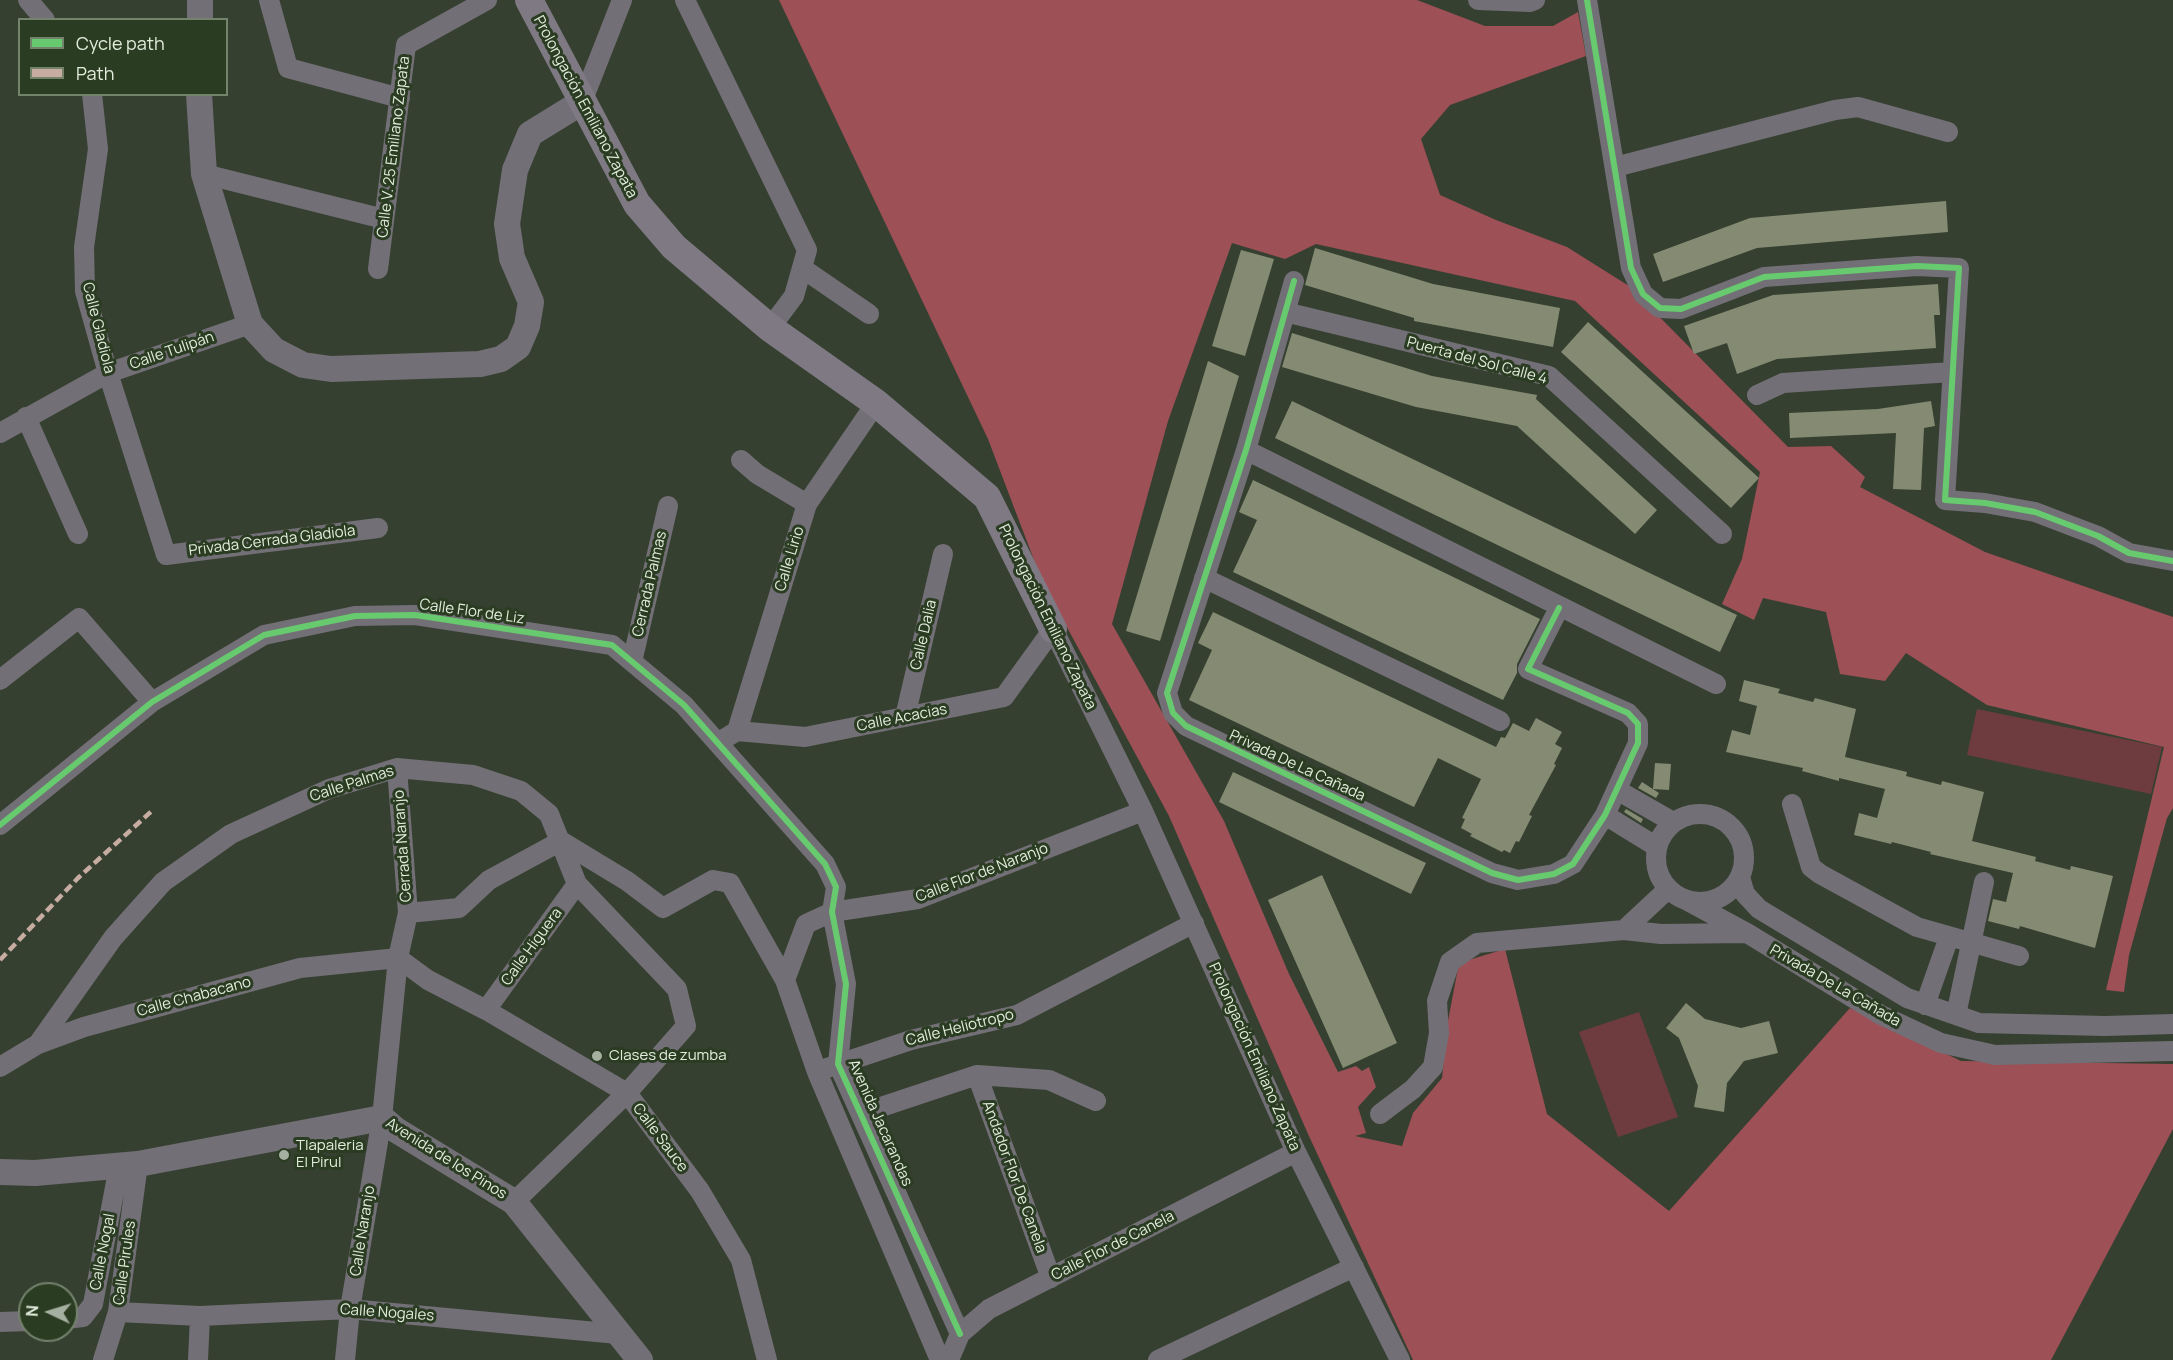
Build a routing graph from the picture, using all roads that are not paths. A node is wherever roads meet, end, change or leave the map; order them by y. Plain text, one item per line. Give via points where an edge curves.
1 (28, 0) edge
2 (200, 0) edge
3 (269, 0) edge
4 (487, 0) edge
5 (529, 0) edge
6 (622, 0) edge
7 (685, 0) edge
8 (1478, 0) edge
9 (1535, 0) edge
10 (1587, 0) edge
11 (43, 18) edge
12 (200, 18) edge
13 (92, 96) edge
14 (200, 96) edge
15 (400, 98) junction
16 (582, 102) junction
17 (1948, 132) dead end
18 (1615, 167) junction
19 (204, 174) junction
20 (384, 219) junction
21 (802, 268) junction
22 (378, 269) dead end
23 (1294, 282) dead end
24 (1285, 312) junction
25 (869, 314) dead end
26 (250, 324) junction
27 (770, 328) junction
28 (1953, 372) junction
29 (108, 373) junction
30 (1757, 395) dead end
31 (876, 403) junction
32 (26, 417) junction
33 (0, 433) edge
34 (1246, 450) junction
35 (741, 460) dead end
36 (807, 504) junction
37 (668, 506) dead end
38 (378, 528) dead end
39 (78, 534) dead end
40 (1722, 534) dead end
41 (943, 554) dead end
42 (166, 555) joint
43 (2173, 561) edge
44 (1204, 578) junction
45 (1559, 608) junction
46 (1053, 629) junction
47 (632, 662) junction
48 (0, 680) edge
49 (1716, 684) dead end
50 (152, 702) junction
51 (905, 717) junction
52 (1500, 721) dead end
53 (737, 731) junction
54 (719, 742) junction
55 (397, 768) junction
56 (1617, 790) junction
57 (1792, 804) dead end
58 (1143, 811) junction
59 (1605, 815) junction
60 (1673, 822) junction
61 (0, 825) edge
62 (561, 841) junction
63 (1657, 847) junction
64 (1740, 877) junction
65 (1984, 882) dead end
66 (578, 884) junction
67 (1676, 894) junction
68 (832, 912) junction
69 (408, 913) junction
70 (1194, 923) junction
71 (1624, 930) junction
72 (1748, 933) junction
73 (1949, 937) junction
74 (1971, 944) junction
75 (2019, 956) dead end
76 (398, 958) junction
77 (785, 980) junction
78 (1925, 1005) junction
79 (486, 1010) junction
80 (1956, 1015) junction
81 (2173, 1024) edge
82 (38, 1044) junction
83 (2173, 1051) edge
84 (838, 1064) junction
85 (0, 1067) edge
86 (817, 1072) junction
87 (977, 1076) junction
88 (627, 1094) junction
89 (1096, 1101) dead end
90 (862, 1113) junction
91 (1380, 1114) dead end
92 (382, 1118) junction
93 (1296, 1152) junction
94 (128, 1165) junction
95 (0, 1172) edge
96 (514, 1202) junction
97 (1354, 1267) junction
98 (1051, 1278) junction
99 (350, 1309) junction
100 (118, 1312) junction
101 (200, 1316) junction
102 (78, 1317) edge
103 (18, 1321) edge
104 (0, 1322) edge
105 (618, 1334) junction
106 (960, 1334) junction
107 (103, 1360) edge
108 (198, 1360) edge
109 (345, 1360) edge
110 (640, 1360) edge
111 (767, 1360) edge
112 (940, 1360) edge
113 (949, 1360) edge
114 (1158, 1360) edge
115 (1400, 1360) edge

1 - 11 street
2 - 12 street
3 - 15 street via 288,69
4 - 15 street, Calle V. 25 Emiliano Zapata via 406,45
5 - 16 main road, Prolongación Emiliano Zapata
6 - 16 street
7 - 21 street via 807,250
8 - 9 street
10 - 18 street
13 - 29 street, Calle Gladiola via 98,149 84,248 85,291
14 - 19 street
15 - 20 street, Calle V. 25 Emiliano Zapata
16 - 26 street via 530,134 515,170 507,224 512,258 531,302 518,347 501,359 480,364 331,369 303,365 274,350
16 - 27 main road, Prolongación Emiliano Zapata via 637,204 674,247
17 - 18 street via 1858,107
18 - 28 street via 1631,268 1643,294 1660,308 1681,309 1764,277 1917,266 1959,268
19 - 20 street
19 - 26 street
20 - 22 street, Calle V. 25 Emiliano Zapata
21 - 25 street
21 - 27 street via 794,296
23 - 24 street, Privada De La Cañada
24 - 34 street, Privada De La Cañada
24 - 40 street, Puerta del Sol Calle 4 via 1549,376
26 - 29 street, Calle Tulipán
27 - 31 main road, Prolongación Emiliano Zapata
28 - 30 street via 1783,383
28 - 43 street via 1945,500 2035,512 2098,536 2129,553
29 - 32 street, Calle Tulipán
29 - 42 street, Calle Gladiola
31 - 36 street, Calle Lirio
31 - 46 main road, Prolongación Emiliano Zapata via 987,497
32 - 33 street, Calle Tulipán
32 - 39 street
34 - 44 street, Privada De La Cañada
34 - 45 street
35 - 36 street
36 - 53 street, Calle Lirio
37 - 47 street, Cerrada Palmas
38 - 42 street, Privada Cerrada Gladiola
41 - 51 street, Calle Dalia
44 - 52 street
44 - 59 street, Privada De La Cañada via 1167,693 1173,713 1186,726 1492,873 1518,880 1554,874 1573,864
45 - 49 street
45 - 56 street, Privada De La Cañada via 1528,669 1628,713 1638,724 1638,743
46 - 51 street, Calle Acacias via 1004,697
46 - 58 street, Prolongación Emiliano Zapata
47 - 50 street, Calle Flor de Liz via 612,645 415,615 355,616 264,635
47 - 54 street, Calle Flor de Liz via 684,705
48 - 50 street via 79,618
50 - 61 street, Calle Flor de Liz
51 - 53 street, Calle Acacias via 806,737
53 - 54 street
54 - 68 street, Calle Flor de Liz via 825,864 836,887
55 - 62 street, Calle Palmas via 473,776 521,790 549,814
55 - 69 street, Cerrada Naranjo
55 - 82 street, Calle Palmas via 329,789 231,834 164,882 112,938
56 - 59 street, Privada De La Cañada
56 - 60 street
57 - 73 street via 1811,867 1917,927
58 - 68 street, Calle Flor de Naranjo via 918,899
58 - 70 street, Prolongación Emiliano Zapata
59 - 63 street
60 - 63 street
60 - 64 street via 1701,813 1728,824 1743,849
62 - 66 street, Calle Palmas
62 - 69 street via 489,880 459,908
62 - 77 street via 663,908 713,880 730,883
63 - 67 street via 1660,876
64 - 67 street via 1730,891 1708,902
64 - 78 street, Privada De La Cañada via 1745,894 1759,909 1907,999
65 - 74 street
66 - 79 street, Calle Higuera
66 - 88 street via 677,989 686,1026
67 - 71 street
67 - 72 street, Privada De La Cañada
68 - 77 street, Calle Flor de Naranjo via 806,924
68 - 84 street, Avenida Jacarandas via 846,984
69 - 76 street, Cerrada Naranjo
70 - 84 street, Calle Heliotropo via 1017,1015 911,1040
70 - 93 street, Prolongación Emiliano Zapata
71 - 72 street via 1661,934
71 - 91 street via 1478,943 1450,962 1437,1001 1439,1033 1432,1067 1413,1089
72 - 83 street, Privada De La Cañada via 1881,1015 1941,1043 1995,1056
73 - 74 street
73 - 78 street
74 - 75 street
74 - 80 street
76 - 79 street, Calle Sauce via 428,980
76 - 82 street, Calle Chabacano via 300,968 84,1027
76 - 92 street, Calle Naranjo
77 - 86 street
78 - 80 street, Privada De La Cañada
79 - 88 street, Calle Sauce
80 - 81 street, Privada De La Cañada via 1978,1023
82 - 85 street, Calle Chabacano
84 - 86 street, Calle Heliotropo
84 - 90 street, Avenida Jacarandas
86 - 112 street
87 - 89 street via 1049,1080
87 - 90 street
87 - 98 street, Andador Flor De Canela
88 - 96 street
88 - 111 street, Calle Sauce via 699,1191 741,1260
90 - 106 street, Avenida Jacarandas
92 - 94 street, Avenida de los Pinos
92 - 96 street, Avenida de los Pinos
92 - 99 street, Calle Naranjo
93 - 97 street, Prolongación Emiliano Zapata
93 - 98 street, Calle Flor de Canela
94 - 95 street, Avenida de los Pinos
94 - 100 street, Calle Pirules
94 - 102 street, Calle Nogal via 93,1304 83,1317
96 - 105 street, Avenida de los Pinos
97 - 114 street
97 - 115 street, Prolongación Emiliano Zapata
98 - 106 street, Calle Flor de Canela via 989,1309
99 - 101 street, Calle Nogales
99 - 105 street, Calle Nogales
99 - 109 street, Calle Naranjo
100 - 101 street, Calle Nogales
100 - 107 street, Calle Pirules
101 - 108 street
103 - 104 street
105 - 110 street, Avenida de los Pinos
106 - 113 street, Calle Flor de Canela

